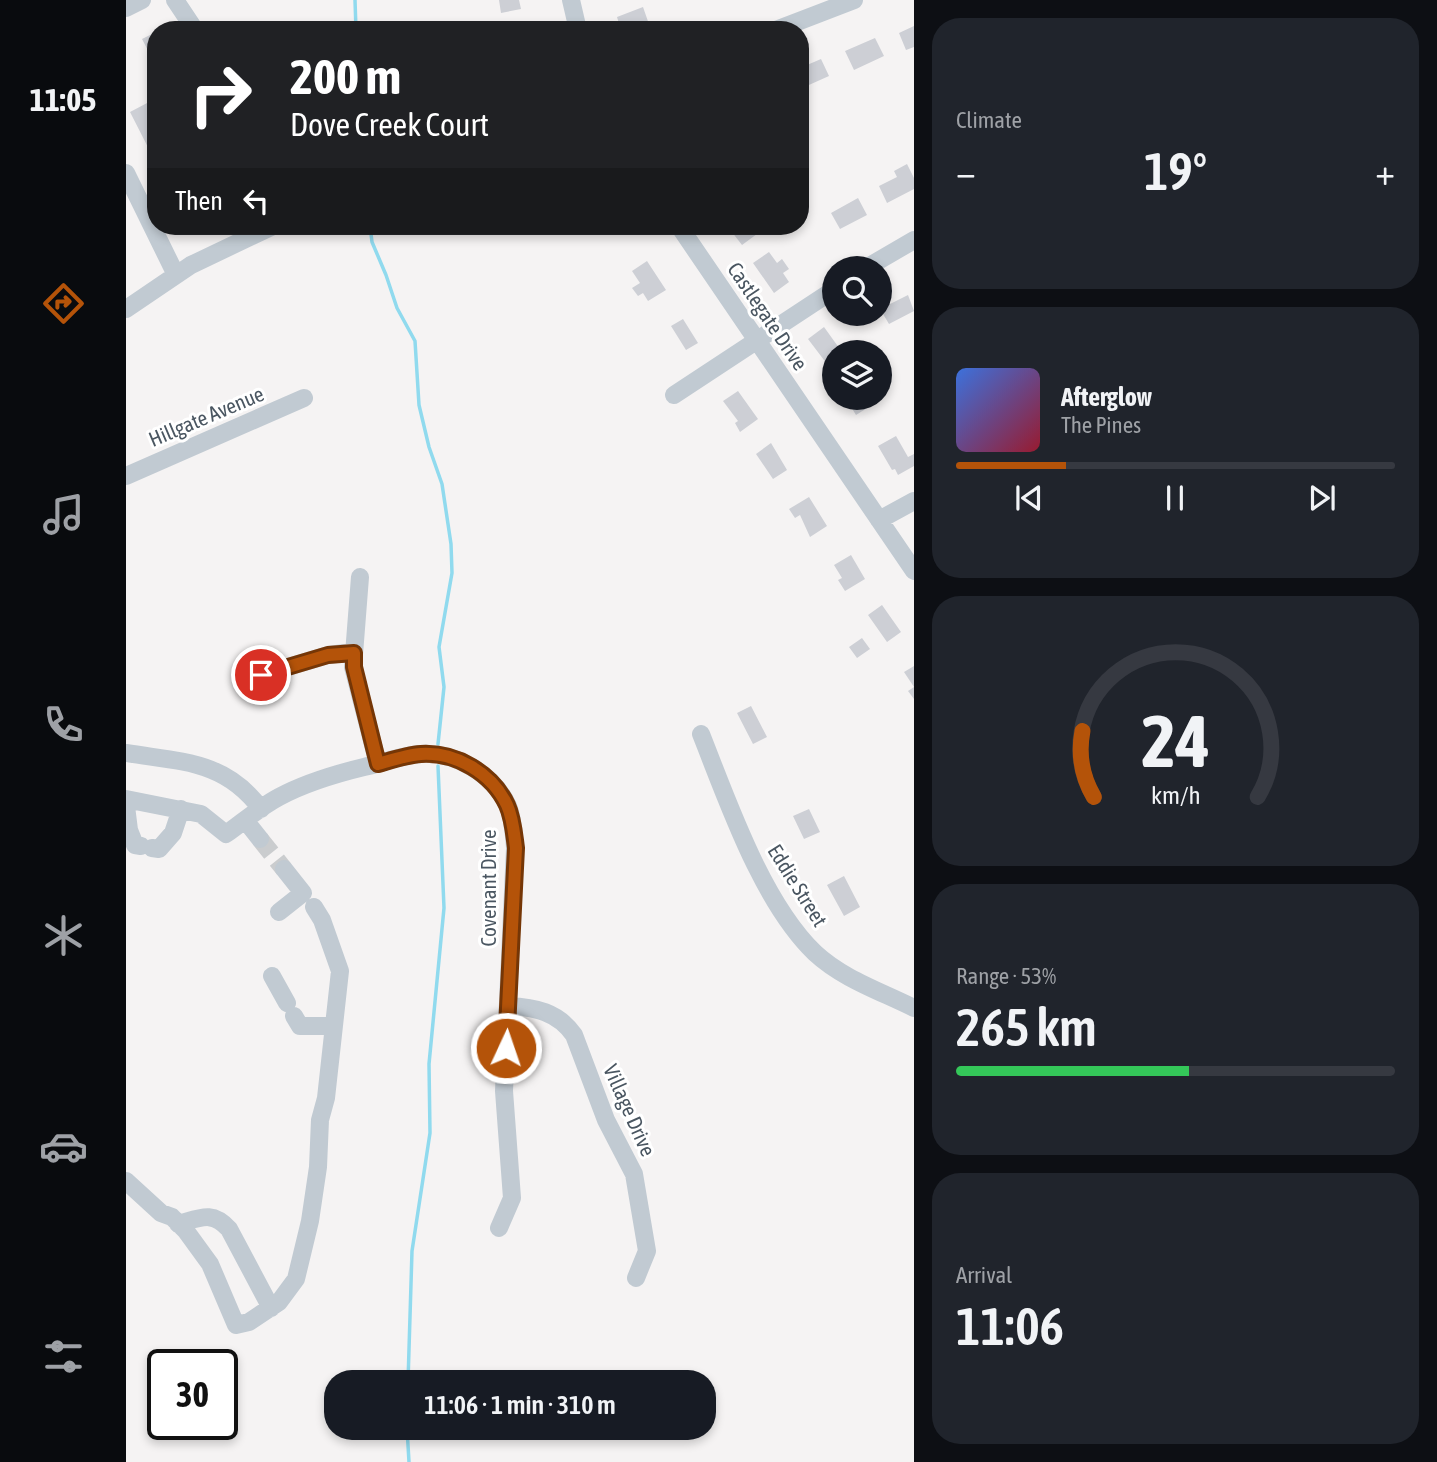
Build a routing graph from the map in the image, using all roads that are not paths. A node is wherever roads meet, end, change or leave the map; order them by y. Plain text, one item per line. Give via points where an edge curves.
1 (142, 0) edge
2 (175, 0) edge
3 (571, 0) edge
4 (854, 0) edge
5 (818, 7) edge
6 (126, 8) edge
7 (189, 21) edge
8 (576, 21) edge
9 (792, 21) edge
10 (126, 173) edge
11 (147, 216) edge
12 (156, 235) edge
13 (254, 235) edge
14 (685, 235) edge
15 (914, 240) edge
16 (887, 256) edge
17 (176, 275) junction
18 (822, 298) edge
19 (126, 309) edge
20 (757, 340) junction
21 (674, 395) dead end
22 (304, 398) dead end
23 (126, 476) edge
24 (914, 501) edge
25 (879, 520) junction
26 (914, 571) edge
27 (360, 577) dead end
28 (354, 653) junction
29 (261, 675) dead end
30 (701, 734) dead end
31 (126, 753) edge
32 (378, 764) junction
33 (126, 799) edge
34 (126, 806) edge
35 (181, 809) junction
36 (261, 809) junction
37 (245, 820) junction
38 (260, 839) tunnel mouth
39 (284, 870) tunnel mouth
40 (314, 907) dead end
41 (279, 912) dead end
42 (272, 976) dead end
43 (508, 1006) junction
44 (914, 1008) edge
45 (334, 1026) junction
46 (126, 1181) edge
47 (178, 1224) junction
48 (499, 1228) dead end
49 (636, 1278) dead end
50 (271, 1308) junction

1 - 6 street
2 - 7 street
3 - 8 street
4 - 5 street
5 - 9 street
10 - 11 street
12 - 17 street
13 - 17 street
14 - 20 street, Castlegate Drive
15 - 16 street
17 - 19 street
18 - 20 street
20 - 21 street
20 - 25 street, Castlegate Drive
22 - 23 street, Hillgate Avenue
24 - 25 street
25 - 26 street, Castlegate Drive
27 - 28 street
28 - 29 street via 328,655
28 - 32 street
30 - 44 street, Eddie Street via 767,886 793,927 831,965
31 - 36 street via 202,765 247,790
32 - 36 street, Covenant Drive via 300,788
32 - 43 street, Covenant Drive via 420,754 443,755 482,773 508,806 516,848
33 - 35 street, Covenant Drive
34 - 35 street via 135,845 159,849 173,833
35 - 37 street, Covenant Drive via 201,814 226,834
36 - 37 street, Covenant Drive
37 - 38 street
39 - 41 street via 303,893
40 - 45 street via 340,971
42 - 45 street via 300,1026
43 - 48 street, Covenant Drive via 504,1091 512,1198
43 - 49 street, Village Drive via 551,1014 575,1035 606,1120 634,1174 647,1251
45 - 50 street via 310,1221 296,1279
46 - 47 street
47 - 50 street via 208,1216 220,1219
47 - 50 street via 210,1264 236,1325

